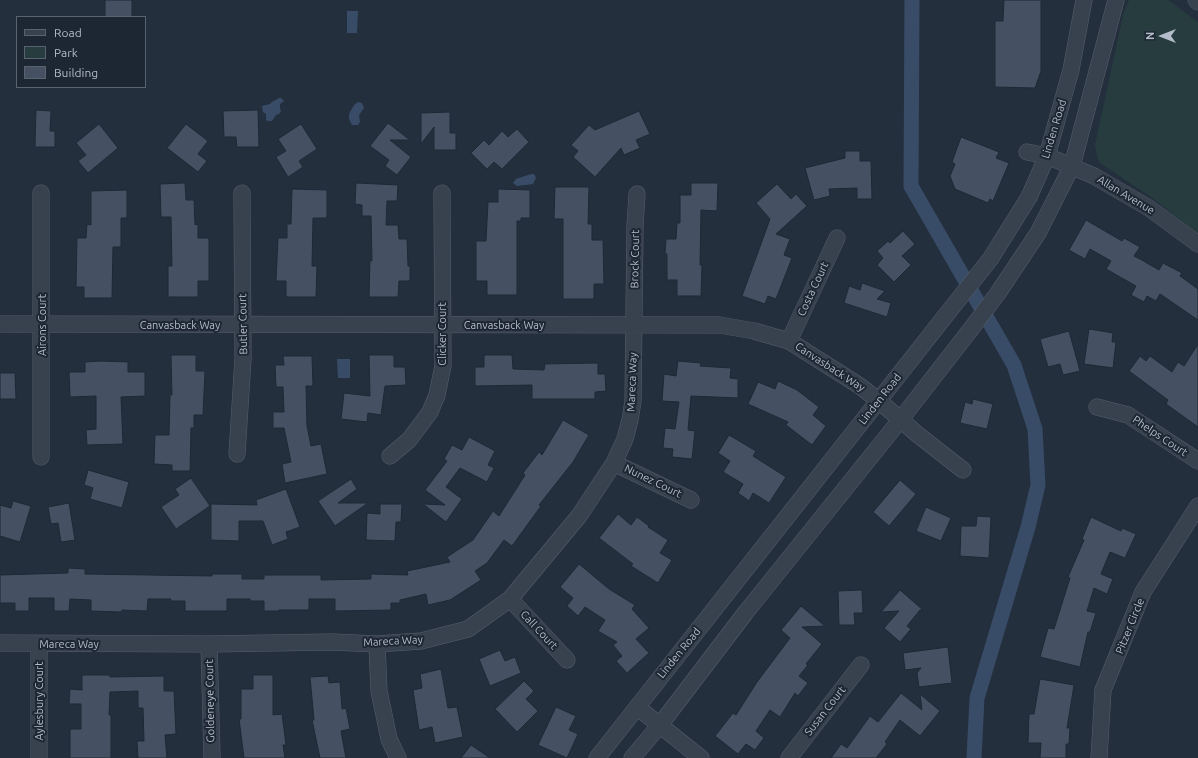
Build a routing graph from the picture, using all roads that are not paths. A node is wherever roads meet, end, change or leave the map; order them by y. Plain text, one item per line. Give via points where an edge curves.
1 (1084, 0) edge
2 (1116, 0) edge
3 (1027, 152) dead end
4 (1047, 156) junction
5 (1072, 166) junction
6 (41, 193) dead end
7 (242, 193) dead end
8 (442, 193) dead end
9 (637, 194) dead end
10 (837, 238) dead end
11 (1198, 244) edge
12 (0, 324) edge
13 (42, 324) junction
14 (634, 324) junction
15 (243, 325) junction
16 (442, 325) junction
17 (789, 341) junction
18 (880, 400) junction
19 (1097, 407) dead end
20 (900, 419) junction
21 (237, 454) dead end
22 (390, 456) dead end
23 (41, 457) dead end
24 (1198, 462) edge
25 (614, 463) junction
26 (963, 470) dead end
27 (691, 500) dead end
28 (1198, 506) edge
29 (510, 599) junction
30 (0, 643) edge
31 (39, 644) junction
32 (209, 644) junction
33 (377, 644) junction
34 (567, 660) dead end
35 (861, 665) dead end
36 (637, 707) junction
37 (660, 725) junction
38 (39, 758) edge
39 (212, 758) edge
40 (398, 758) edge
41 (598, 758) edge
42 (632, 758) edge
43 (701, 758) edge
44 (789, 758) edge
45 (1099, 758) edge

1 - 4 street, Linden Road via 1071,70
2 - 5 street
3 - 4 street, Allan Avenue
4 - 5 street, Allan Avenue
4 - 18 street, Linden Road via 1029,196 982,270
5 - 11 street, Allan Avenue via 1149,208
5 - 20 street via 1038,234 998,293
6 - 13 street, Airons Court
7 - 15 street, Butler Court
8 - 16 street, Clicker Court
9 - 14 street, Brock Court
10 - 17 street, Costa Court
12 - 13 street, Canvasback Way
13 - 15 street, Canvasback Way
13 - 23 street, Airons Court
14 - 16 street, Canvasback Way
14 - 17 street, Canvasback Way via 720,325
14 - 25 street, Mareca Way via 633,400 625,439
15 - 16 street, Canvasback Way
15 - 21 street, Butler Court
16 - 22 street, Clicker Court via 443,366 437,395 418,430
17 - 18 street, Canvasback Way
18 - 20 street, Canvasback Way
18 - 36 street, Linden Road
19 - 24 street, Phelps Court via 1128,415
20 - 26 street, Canvasback Way
20 - 37 street via 746,612
25 - 27 street, Nunez Court
25 - 29 street, Mareca Way via 579,516
28 - 45 street, Pitzer Circle via 1143,592 1103,690
29 - 33 street, Mareca Way via 468,629 421,641
29 - 34 street, Call Court
30 - 31 street, Mareca Way
31 - 32 street, Mareca Way
31 - 38 street, Aylesbury Court
32 - 33 street, Mareca Way
32 - 39 street, Goldeneye Court
33 - 40 street via 379,691 389,739
35 - 44 street, Susan Court
36 - 37 street
36 - 41 street, Linden Road
37 - 42 street
37 - 43 street

